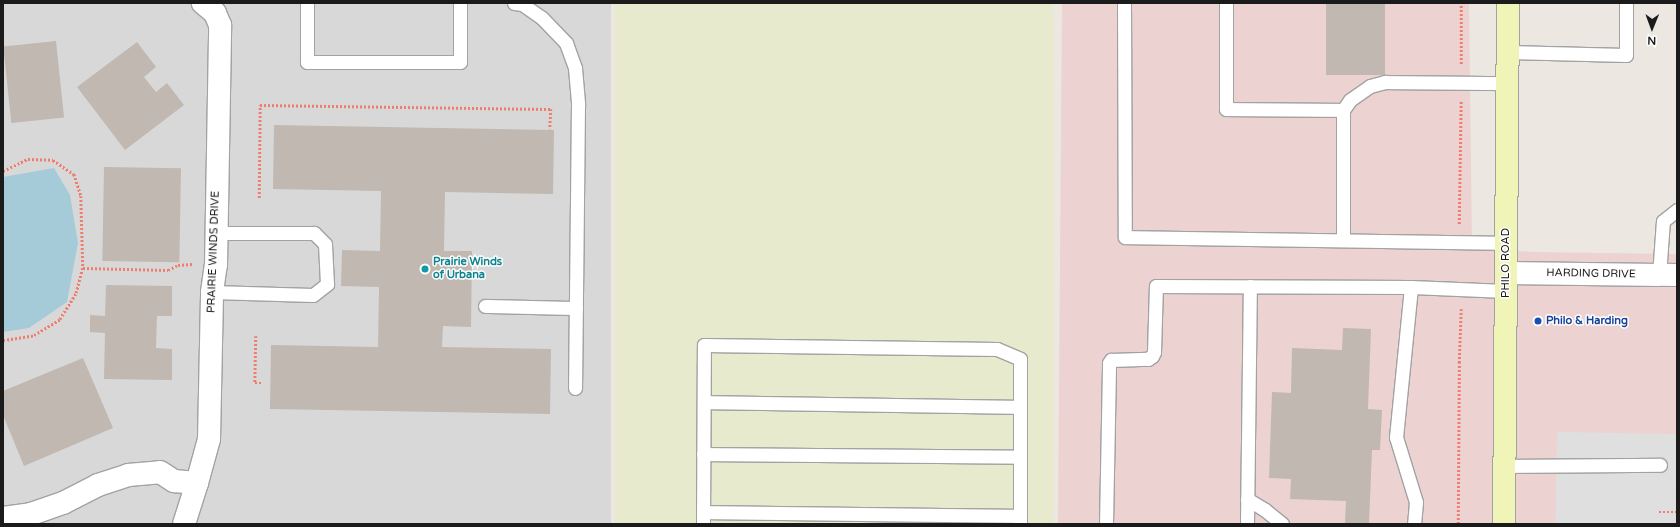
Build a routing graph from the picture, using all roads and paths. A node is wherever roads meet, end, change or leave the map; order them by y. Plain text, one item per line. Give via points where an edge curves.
1 (307, 3) edge
2 (460, 3) edge
3 (514, 3) edge
4 (1124, 3) edge
5 (1226, 3) edge
6 (1508, 3) edge
7 (1626, 3) edge
8 (214, 6) edge
9 (1508, 52) junction
10 (1508, 83) junction
11 (1343, 110) junction
12 (550, 130) dead end
13 (3, 171) edge
14 (259, 198) dead end
15 (1677, 210) edge
16 (216, 233) junction
17 (1343, 240) junction
18 (1506, 243) junction
19 (199, 264) dead end
20 (83, 268) junction
21 (1668, 275) edge
22 (1506, 282) junction
23 (1250, 286) junction
24 (1411, 287) junction
25 (212, 292) junction
26 (485, 306) dead end
27 (576, 308) junction
28 (256, 336) dead end
29 (3, 341) edge
30 (262, 383) dead end
31 (575, 388) dead end
32 (704, 402) junction
33 (1020, 407) junction
34 (703, 454) junction
35 (1020, 457) junction
36 (1660, 465) dead end
37 (1505, 466) junction
38 (197, 483) junction
39 (1247, 499) junction
40 (1659, 512) dead end
41 (1677, 512) edge
42 (3, 518) edge
43 (703, 518) edge
44 (1020, 520) edge
45 (184, 524) edge
46 (1106, 524) edge
47 (1247, 524) edge
48 (1282, 524) edge
49 (1414, 524) edge
50 (1504, 524) edge

1 - 2 lane via 307,62 460,62
3 - 27 lane via 522,4 542,18 566,43 575,68 578,105
4 - 17 lane via 1125,237
5 - 11 lane via 1226,109
6 - 9 main road, PHILO ROAD
7 - 9 lane via 1626,54
8 - 16 street, PRAIRIE WINDS DRIVE via 220,25
9 - 10 main road, PHILO ROAD
10 - 11 lane via 1385,82 1358,93
10 - 18 main road, PHILO ROAD
11 - 17 lane
12 - 14 path via 551,109 260,105
13 - 20 path via 28,159 53,160 74,174 81,196
15 - 21 lane via 1663,221
16 - 25 street, PRAIRIE WINDS DRIVE via 216,265
16 - 25 lane via 314,234 325,244 327,284 313,295
17 - 18 lane
18 - 22 main road, PHILO ROAD
19 - 20 path via 178,265 168,270
20 - 29 path via 76,294 60,320 33,336
21 - 22 street, HARDING DRIVE
22 - 24 lane
22 - 37 main road, PHILO ROAD
23 - 24 lane
23 - 39 lane
23 - 46 lane via 1156,286 1152,356 1148,359 1111,360
24 - 49 lane via 1396,437 1416,502
25 - 38 street, PRAIRIE WINDS DRIVE via 209,439
26 - 27 lane
27 - 31 lane
28 - 30 path via 255,383
32 - 33 lane
32 - 33 lane via 704,345 997,349 1020,359
32 - 34 lane
33 - 35 lane
34 - 35 lane
34 - 43 lane
35 - 44 lane
36 - 37 lane
37 - 50 main road, PHILO ROAD
38 - 42 street via 174,480 160,472 128,475 31,514
38 - 45 street, PRAIRIE WINDS DRIVE
39 - 47 lane
39 - 48 lane
40 - 41 path
43 - 44 lane

